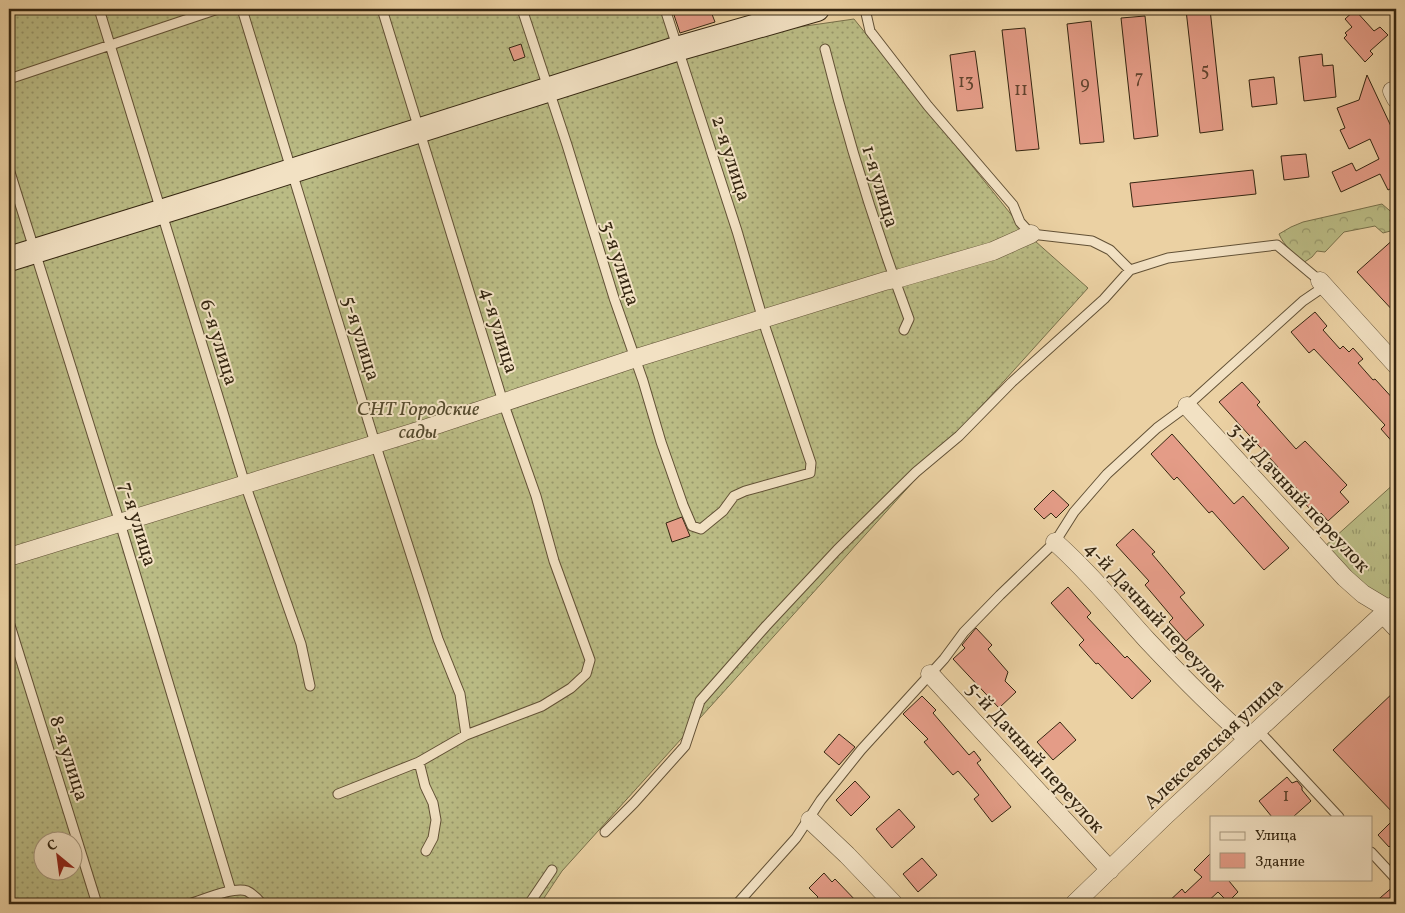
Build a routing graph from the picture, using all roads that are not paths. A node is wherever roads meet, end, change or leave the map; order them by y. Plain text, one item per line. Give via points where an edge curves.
1 (99, 9) edge
2 (218, 9) edge
3 (242, 9) edge
4 (382, 9) edge
5 (522, 9) edge
6 (666, 9) edge
7 (817, 9) edge
8 (865, 9) edge
9 (110, 46) junction
10 (675, 49) junction
11 (825, 49) dead end
12 (9, 79) edge
13 (549, 90) junction
14 (419, 130) junction
15 (9, 169) edge
16 (292, 171) junction
17 (162, 212) junction
18 (1031, 234) junction
19 (35, 251) junction
20 (9, 259) edge
21 (1130, 270) junction
22 (894, 279) junction
23 (1323, 284) junction
24 (764, 319) junction
25 (904, 330) dead end
26 (636, 358) junction
27 (1396, 365) edge
28 (503, 402) junction
29 (1187, 406) junction
30 (375, 443) junction
31 (245, 484) junction
32 (120, 523) junction
33 (692, 526) joint
34 (1055, 542) junction
35 (9, 557) edge
36 (1389, 608) edge
37 (9, 622) edge
38 (1396, 628) edge
39 (930, 674) junction
40 (310, 686) dead end
41 (1253, 734) junction
42 (466, 735) junction
43 (419, 762) junction
44 (338, 794) dead end
45 (1337, 816) edge
46 (810, 820) junction
47 (605, 832) dead end
48 (426, 851) dead end
49 (1372, 853) edge
50 (552, 870) dead end
51 (1110, 870) junction
52 (1396, 879) edge
53 (231, 891) junction
54 (97, 904) edge
55 (189, 904) edge
56 (262, 904) edge
57 (528, 904) edge
58 (737, 904) edge
59 (894, 904) edge
60 (1074, 904) edge

1 - 9 lane, 6-я улица
2 - 9 lane
3 - 16 lane, 5-я улица
4 - 14 lane, 4-я улица
5 - 13 lane, 3-я улица
6 - 10 lane, 2-я улица
7 - 10 street
8 - 18 lane via 870,31 1012,205 1020,222
9 - 12 lane
9 - 17 lane, 6-я улица
10 - 13 street
10 - 24 lane, 2-я улица
11 - 22 lane, 1-я улица via 843,122
13 - 14 street
13 - 26 lane, 3-я улица
14 - 16 street
14 - 28 lane, 4-я улица
15 - 19 lane, 7-я улица
16 - 17 street
16 - 30 lane, 5-я улица
17 - 19 street
17 - 31 lane, 6-я улица
18 - 21 lane via 1092,241 1110,250
18 - 22 street via 992,251
19 - 20 street
19 - 32 lane, 7-я улица
21 - 23 lane via 1168,258 1277,245
21 - 47 lane via 1104,299 910,478 766,626 700,701 685,746
22 - 24 street
22 - 25 lane, 1-я улица via 908,319
23 - 27 street
23 - 29 lane
24 - 26 street
24 - 33 lane, 2-я улица via 811,463 810,473 745,491 734,496 723,511 701,529
26 - 28 street
26 - 33 lane, 3-я улица via 661,442
28 - 30 street
28 - 42 lane, 4-я улица via 590,660 586,674 564,693 542,706
29 - 34 lane via 1157,428 1107,474 1074,512
29 - 36 street, 3-й Дачный переулок via 1345,578 1363,594
30 - 31 street
30 - 42 lane, 5-я улица via 438,639 460,694
31 - 32 street
31 - 40 lane, 6-я улица via 301,644
32 - 35 street
32 - 53 lane, 7-я улица
34 - 39 lane via 964,632
34 - 41 street, 4-й Дачный переулок via 1077,561 1206,701
36 - 38 street, 3-й Дачный переулок
36 - 41 street, Алексеевская улица
37 - 54 lane, 8-я улица
39 - 46 lane via 861,750 821,800
39 - 51 street, 5-й Дачный переулок
41 - 45 lane
41 - 51 street, Алексеевская улица
42 - 43 lane
43 - 44 lane
43 - 48 lane via 436,820 433,838
46 - 58 lane
46 - 59 street
49 - 52 lane
50 - 57 lane
51 - 60 street, Алексеевская улица
53 - 55 lane
53 - 56 lane via 246,891

